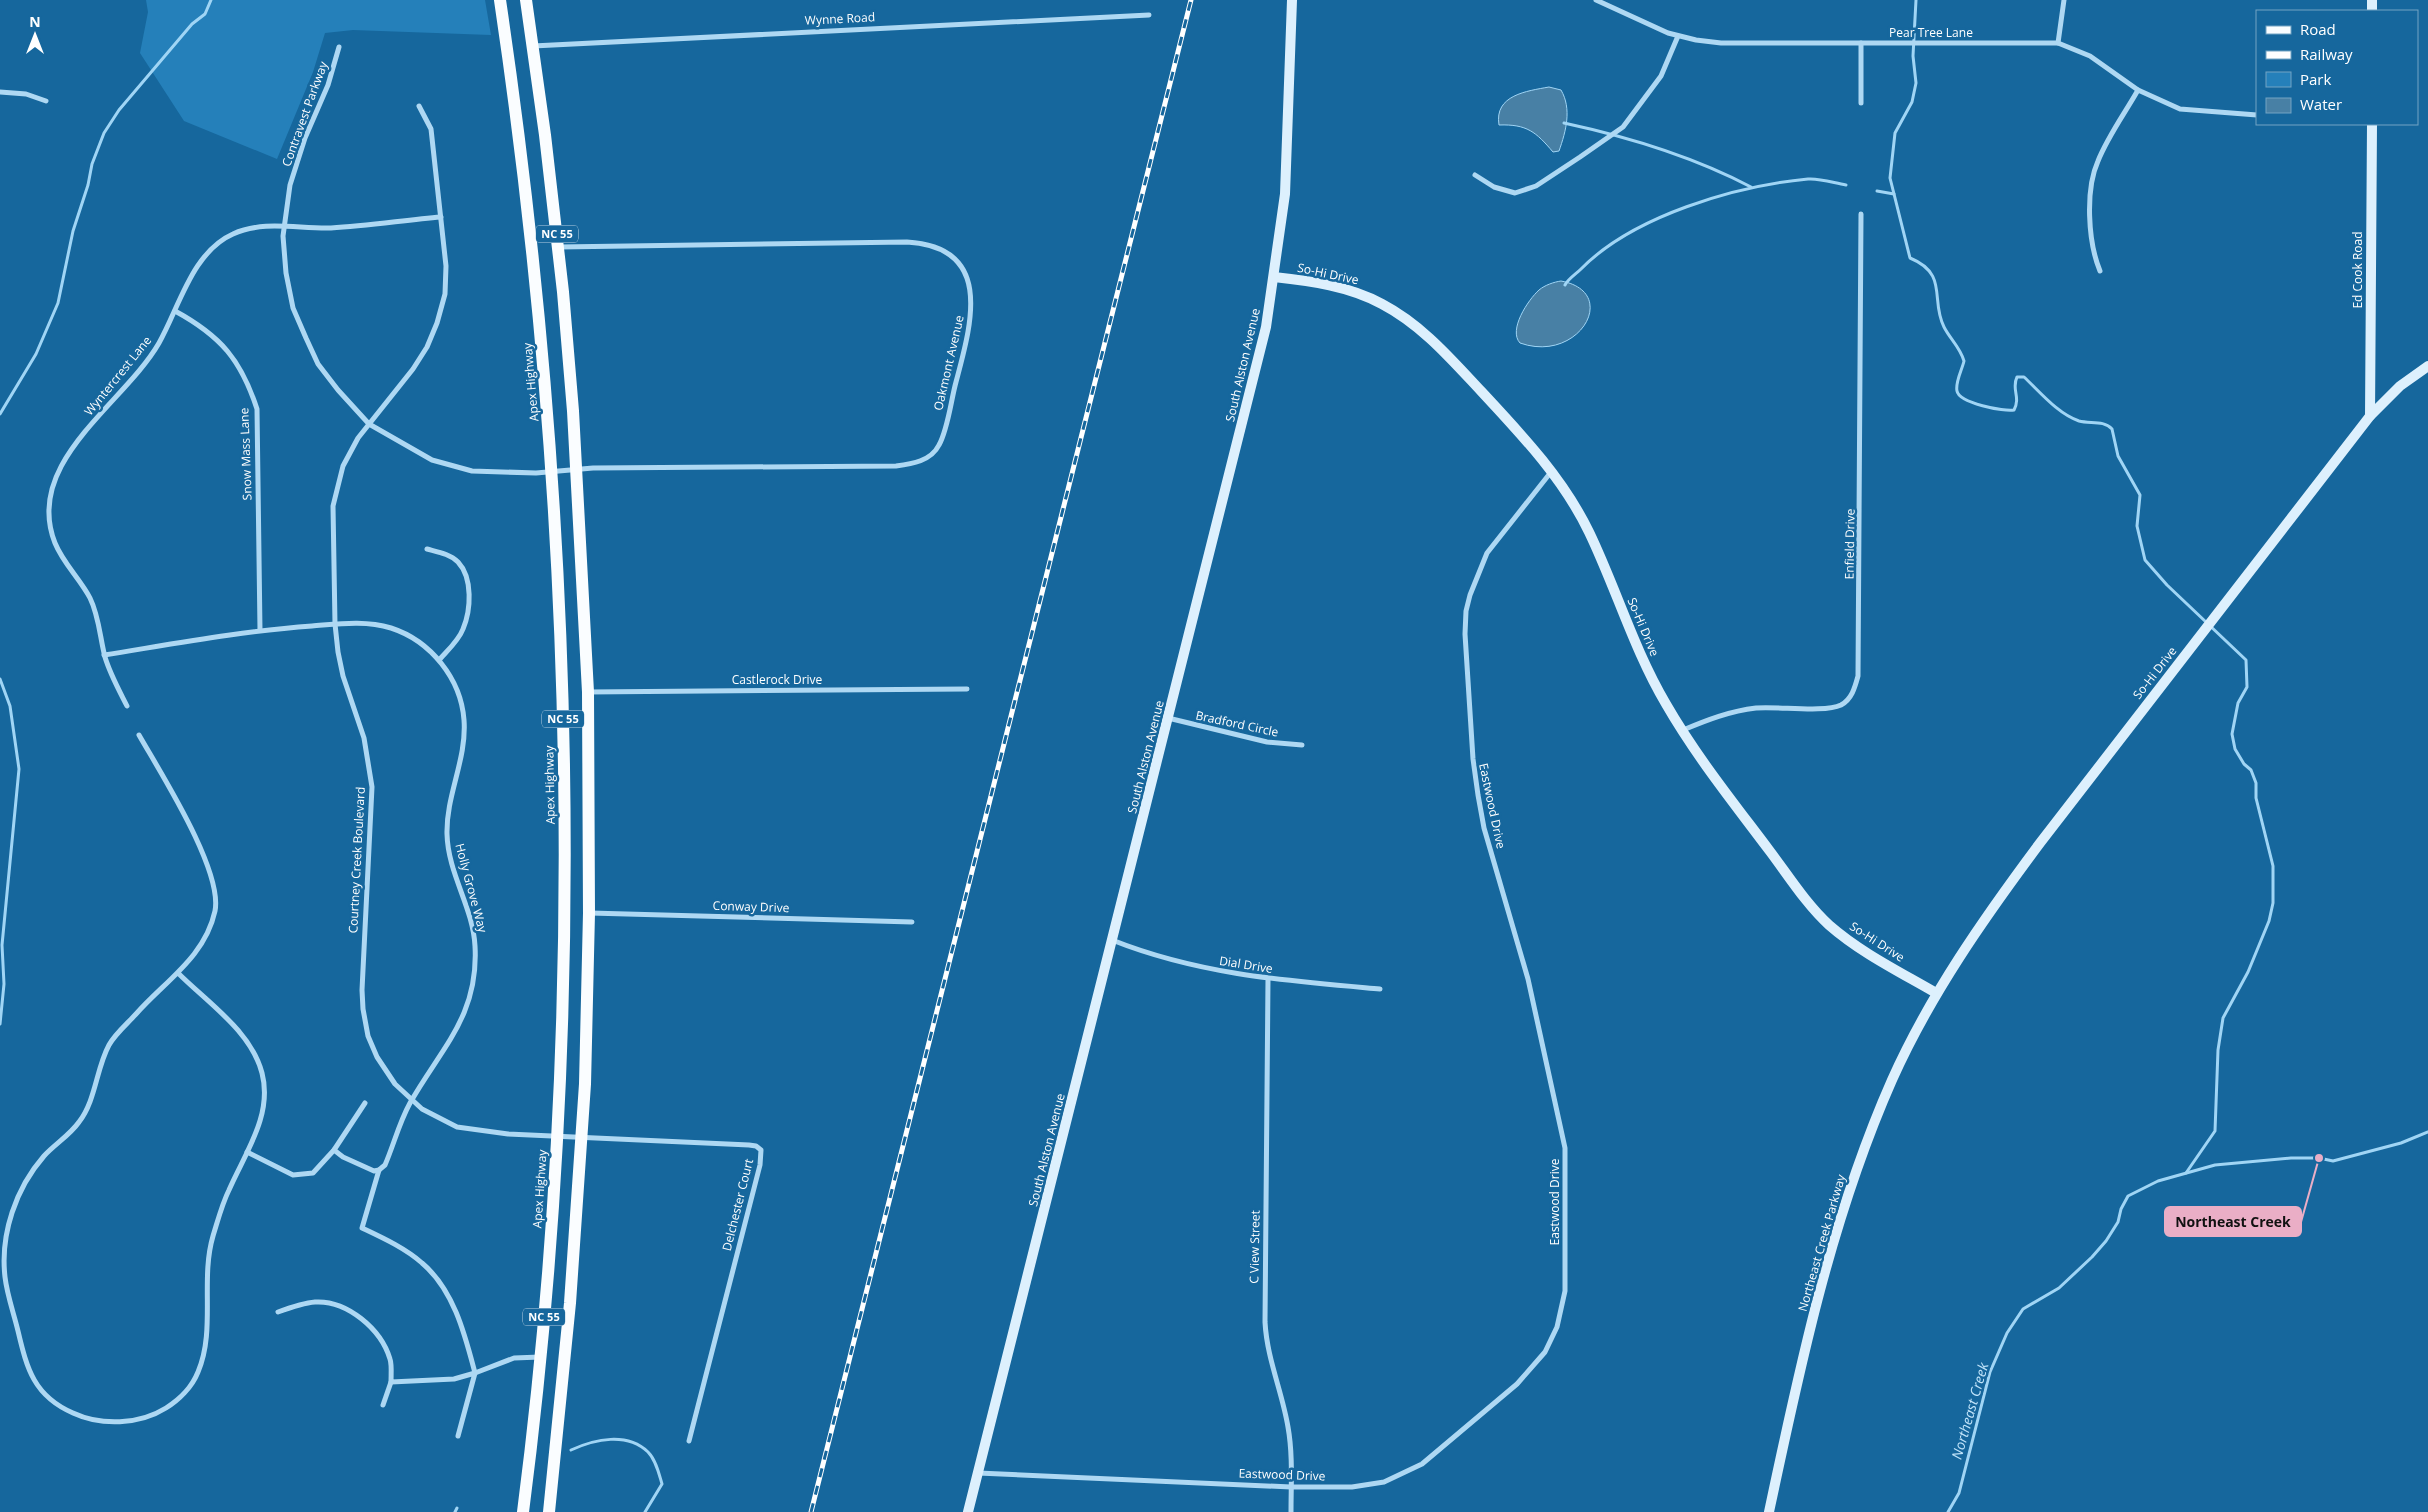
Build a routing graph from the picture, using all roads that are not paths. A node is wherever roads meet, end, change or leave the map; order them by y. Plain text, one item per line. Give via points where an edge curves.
1 (500, 0) edge
2 (526, 0) edge
3 (1292, 0) edge
4 (1596, 0) edge
5 (2064, 0) edge
6 (1603, 1) edge
7 (1149, 15) dead end
8 (1678, 36) junction
9 (1861, 43) junction
10 (2058, 43) junction
11 (532, 46) junction
12 (339, 47) dead end
13 (2138, 90) junction
14 (0, 92) edge
15 (46, 101) dead end
16 (1861, 103) dead end
17 (419, 106) dead end
18 (2256, 116) edge
19 (2372, 125) edge
20 (1475, 175) dead end
21 (1862, 214) dead end
22 (441, 217) junction
23 (282, 226) junction
24 (558, 247) junction
25 (2100, 271) dead end
26 (1274, 277) junction
27 (175, 312) junction
28 (2428, 366) edge
29 (2370, 416) junction
30 (369, 424) junction
31 (576, 470) junction
32 (552, 471) junction
33 (1551, 472) junction
34 (426, 549) dead end
35 (334, 624) junction
36 (260, 630) junction
37 (104, 655) junction
38 (440, 659) junction
39 (967, 689) dead end
40 (588, 692) junction
41 (127, 706) dead end
42 (1168, 718) junction
43 (1681, 731) junction
44 (138, 735) dead end
45 (1302, 745) dead end
46 (589, 913) junction
47 (912, 922) dead end
48 (1112, 940) junction
49 (178, 973) junction
50 (1268, 979) junction
51 (1380, 989) dead end
52 (1936, 994) junction
53 (412, 1100) junction
54 (365, 1103) dead end
55 (557, 1137) junction
56 (580, 1138) junction
57 (334, 1150) junction
58 (247, 1152) junction
59 (379, 1170) junction
60 (278, 1312) dead end
61 (540, 1357) junction
62 (475, 1373) junction
63 (391, 1382) junction
64 (383, 1404) dead end
65 (458, 1436) dead end
66 (688, 1442) dead end
67 (978, 1472) junction
68 (1291, 1486) junction
69 (524, 1512) edge
70 (549, 1512) edge
71 (968, 1512) edge
72 (1291, 1512) edge
73 (1769, 1512) edge

1 - 32 main road, Apex Highway / NC 55 via 532,245
2 - 11 main road, NC 55
3 - 26 street, South Alston Avenue via 1285,194
4 - 6 street, Pear Tree Lane
5 - 10 street
6 - 8 street, Pear Tree Lane
7 - 11 street, Wynne Road
8 - 9 street, Pear Tree Lane via 1721,42
8 - 20 street via 1661,76 1623,127 1580,157 1536,186 1515,192 1494,187
9 - 10 street, Pear Tree Lane
9 - 16 street
10 - 13 street, Pear Tree Lane via 2090,56
11 - 24 main road, NC 55
12 - 23 street, Contravest Parkway via 290,185
13 - 18 street, Pear Tree Lane via 2180,109
13 - 25 street via 2098,161 2091,186 2093,254
14 - 15 street via 26,94
17 - 22 street, Courtney Creek Boulevard via 431,129
19 - 29 street, Ed Cook Road
21 - 43 street, Enfield Drive via 1860,548 1858,676 1855,688 1850,697 1835,707 1738,711
22 - 23 street, Wyntercrest Lane via 331,228
22 - 30 street, Courtney Creek Boulevard via 445,294 437,323 413,369
23 - 27 street, Wyntercrest Lane via 256,226 232,234 216,246 201,262
23 - 30 street, Contravest Parkway via 293,308 306,338 318,364
24 - 31 main road, NC 55
24 - 31 street, Oakmont Avenue via 920,243 951,256 966,277 971,291 969,333 942,437 939,445 922,460 896,466
26 - 33 street, So-Hi Drive via 1338,287 1402,315 1455,363
26 - 42 street, South Alston Avenue via 1266,327
27 - 36 street, Snow Mass Lane via 220,340 237,361 257,409
27 - 37 street, Wyntercrest Lane via 158,345 73,448 56,474 51,489 50,527 56,544 90,597
28 - 29 street, So-Hi Drive via 2400,386
29 - 52 street, So-Hi Drive via 1994,904
30 - 32 street, Contravest Parkway via 432,460 472,471
30 - 35 street, Courtney Creek Boulevard via 343,466 334,500
31 - 32 street, Contravest Parkway
31 - 40 main road, NC 55
32 - 55 main road, Apex Highway / NC 55 via 560,620 564,846
33 - 43 street, So-Hi Drive via 1589,532 1645,663
33 - 68 street, Eastwood Drive via 1487,553 1470,595 1465,634 1473,759 1484,828 1528,979 1563,1133 1566,1247 1562,1308 1551,1341 1532,1368 1422,1464 1378,1483 1352,1487
34 - 38 street via 446,554 459,563 466,577 470,601 463,630
35 - 36 street, Holly Grove Way
35 - 38 street, Holly Grove Way via 392,628
35 - 53 street, Courtney Creek Boulevard via 343,676 364,738 372,787 363,957 364,1016 368,1036 383,1068
36 - 37 street, Holly Grove Way
37 - 41 street, Wyntercrest Lane
38 - 53 street, Holly Grove Way via 460,696 464,720 464,745 452,794 447,835 455,878 470,920 476,964 465,1014
39 - 40 street, Castlerock Drive
40 - 46 main road, NC 55
42 - 45 street, Bradford Circle via 1267,742
42 - 48 street, South Alston Avenue
43 - 52 street, So-Hi Drive via 1804,897 1828,924 1861,950
44 - 49 street via 208,866 216,899 210,928
46 - 47 street, Conway Drive
46 - 56 main road, NC 55 via 585,1084
48 - 50 street, Dial Drive via 1188,965
48 - 67 street, South Alston Avenue
49 - 58 street via 243,1036 256,1057 262,1074 263,1108
49 - 58 street via 141,1008 110,1044 80,1122 27,1177 8,1225 4,1249 7,1286 27,1366 34,1382 51,1401 83,1418 106,1422 134,1421 164,1409 186,1391 198,1374 204,1352 207,1268 212,1240 227,1193
50 - 51 street, Dial Drive
50 - 68 street, C View Street via 1265,1322 1268,1355 1291,1446
52 - 73 street, Northeast Creek Parkway via 1893,1079 1836,1232 1801,1361
53 - 55 street, Courtney Creek Boulevard via 434,1117 457,1127
53 - 59 street via 385,1165
54 - 57 street
55 - 56 street, Courtney Creek Boulevard
55 - 61 main road, Apex Highway / NC 55
56 - 66 street, Delchester Court via 749,1144 760,1150 760,1164
56 - 70 main road, NC 55 via 570,1302
57 - 58 street via 313,1173 303,1175 283,1171
57 - 59 street via 366,1168
59 - 62 street via 362,1228 423,1263 440,1283 455,1309
60 - 63 street via 316,1302 341,1307 364,1319 381,1338 390,1360
61 - 62 street via 514,1358
61 - 69 main road, Apex Highway / NC 55
62 - 63 street via 454,1379
62 - 65 street
63 - 64 street
67 - 68 street, Eastwood Drive
67 - 71 street, South Alston Avenue
68 - 72 street, C View Street

